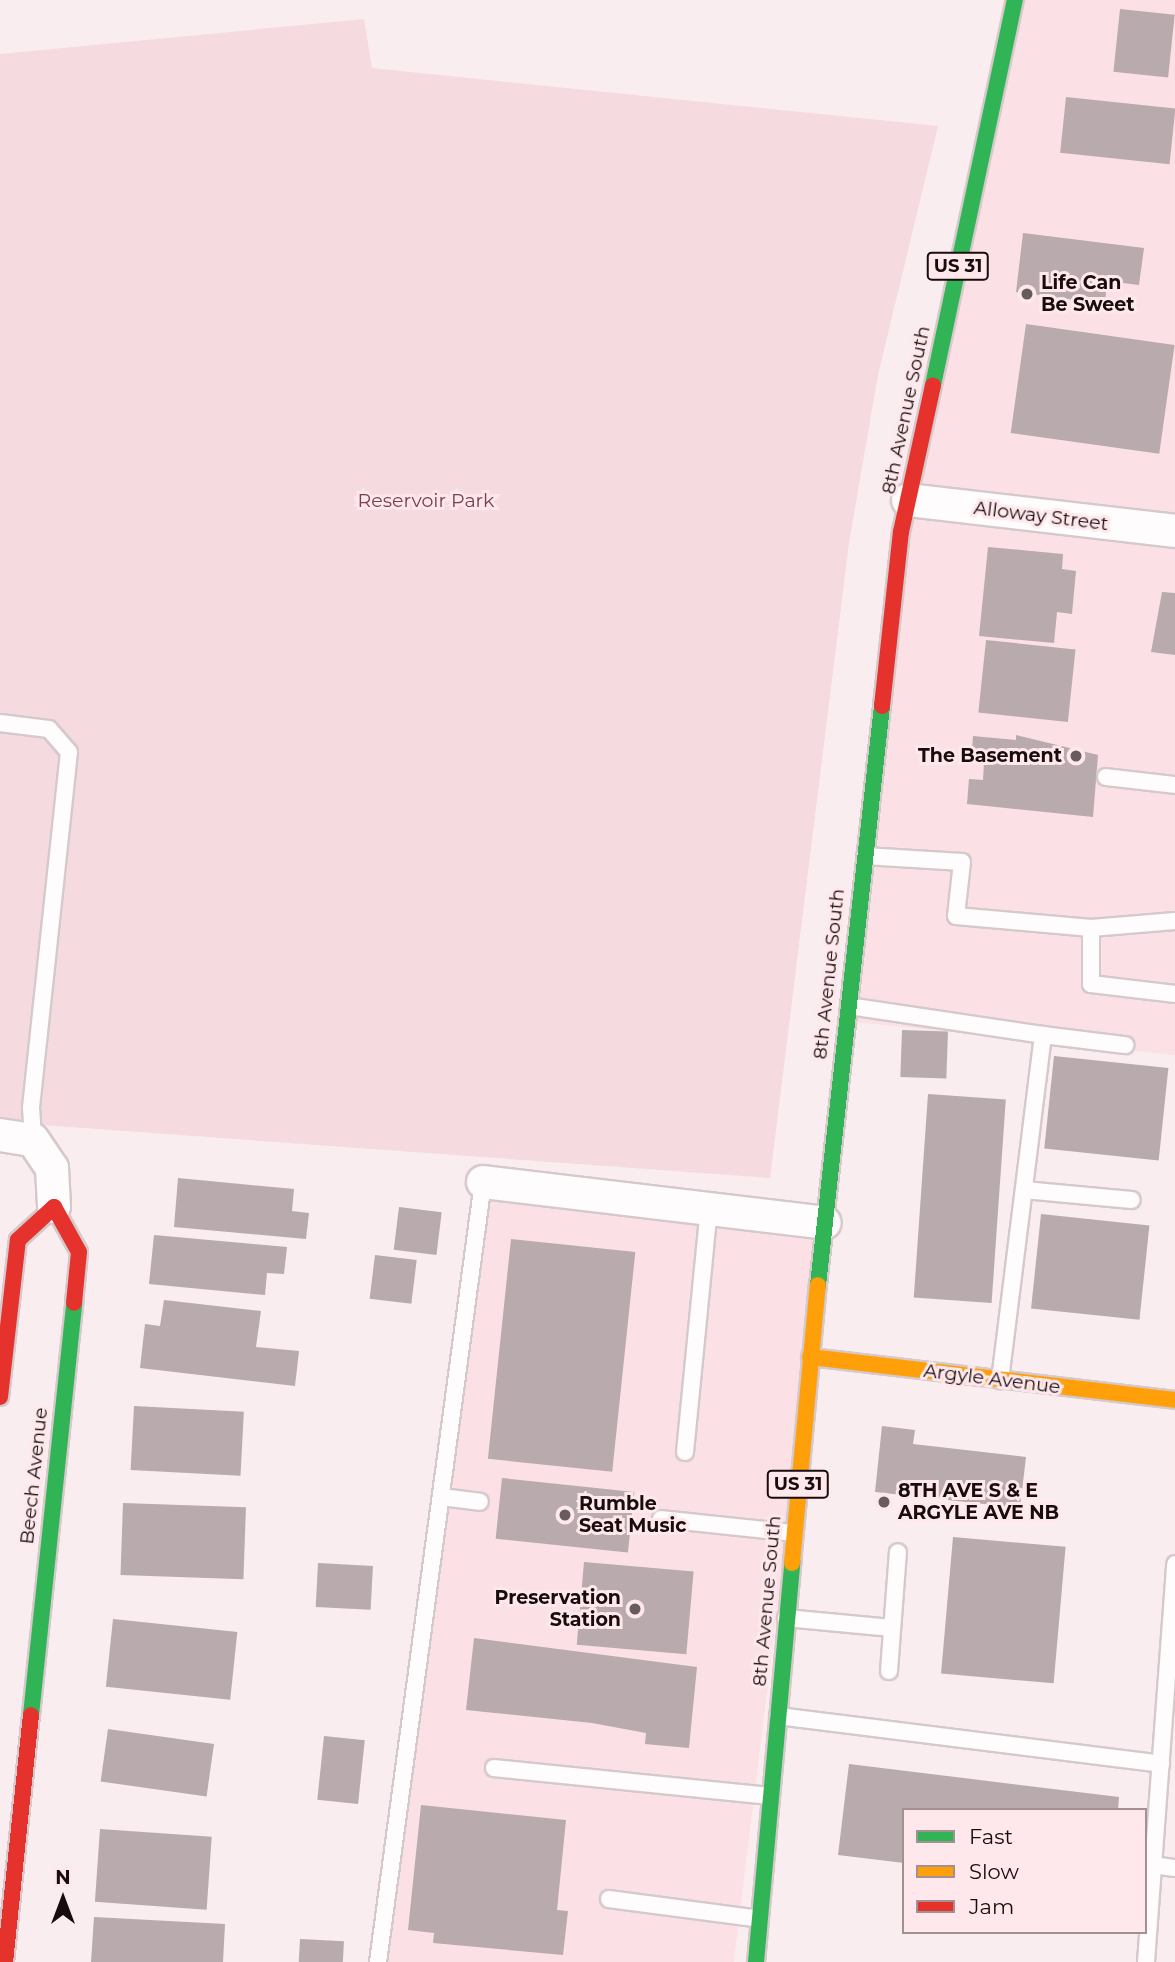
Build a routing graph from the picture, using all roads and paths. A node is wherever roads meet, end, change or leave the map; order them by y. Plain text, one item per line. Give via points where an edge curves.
1 (1015, 0) edge
2 (908, 500) junction
3 (1175, 531) edge
4 (0, 723) edge
5 (1106, 777) dead end
6 (1175, 785) edge
7 (863, 855) junction
8 (1175, 921) edge
9 (1091, 928) junction
10 (1175, 994) edge
11 (847, 1006) junction
12 (1043, 1035) junction
13 (1125, 1045) dead end
14 (0, 1135) edge
15 (33, 1140) junction
16 (483, 1182) joint
17 (1024, 1190) junction
18 (1132, 1200) dead end
19 (54, 1207) junction
20 (709, 1209) junction
21 (825, 1223) junction
22 (810, 1357) junction
23 (1000, 1380) junction
24 (0, 1397) edge
25 (1175, 1400) edge
26 (685, 1452) dead end
27 (441, 1497) junction
28 (480, 1502) dead end
29 (661, 1519) dead end
30 (794, 1533) junction
31 (898, 1552) dead end
32 (1175, 1564) edge
33 (786, 1618) junction
34 (892, 1628) junction
35 (889, 1671) dead end
36 (778, 1716) junction
37 (1161, 1764) junction
38 (494, 1768) dead end
39 (770, 1796) junction
40 (9, 1828) edge
41 (1153, 1865) junction
42 (1175, 1868) edge
43 (609, 1899) dead end
44 (760, 1919) junction
45 (4, 1932) edge
46 (5, 1962) edge
47 (379, 1962) edge
48 (756, 1962) edge
49 (1146, 1962) edge

1 - 2 main road, 8th Avenue South / US 31
2 - 3 street, Alloway Street
2 - 7 main road, 8th Avenue South / US 31
4 - 15 lane via 49,729 69,752 31,1108
5 - 6 lane
7 - 9 lane via 962,862 956,916
7 - 11 main road, 8th Avenue South / US 31
8 - 9 lane
9 - 10 lane via 1091,984
11 - 12 lane
11 - 21 main road, 8th Avenue South / US 31
12 - 13 lane
12 - 17 lane
14 - 15 street
15 - 19 street via 52,1168
16 - 20 street
16 - 27 lane
17 - 18 lane
17 - 23 lane
19 - 24 main road via 18,1240
19 - 40 main road, Beech Avenue via 79,1252
20 - 21 street
20 - 26 lane
21 - 22 main road, 8th Avenue South / US 31
22 - 23 main road, Argyle Avenue
22 - 30 main road, 8th Avenue South / US 31
23 - 25 main road, Argyle Avenue
27 - 28 lane
27 - 47 lane
29 - 30 lane
30 - 33 main road, 8th Avenue South / US 31
31 - 34 lane
32 - 37 lane
33 - 34 lane
33 - 36 main road, 8th Avenue South / US 31
34 - 35 lane
36 - 37 lane
36 - 39 main road, 8th Avenue South / US 31
37 - 41 lane
38 - 39 lane
39 - 44 main road, 8th Avenue South / US 31
40 - 45 main road, Beech Avenue
41 - 42 lane
41 - 49 lane
43 - 44 lane
44 - 48 main road, 8th Avenue South / US 31
45 - 46 main road, Beech Avenue

